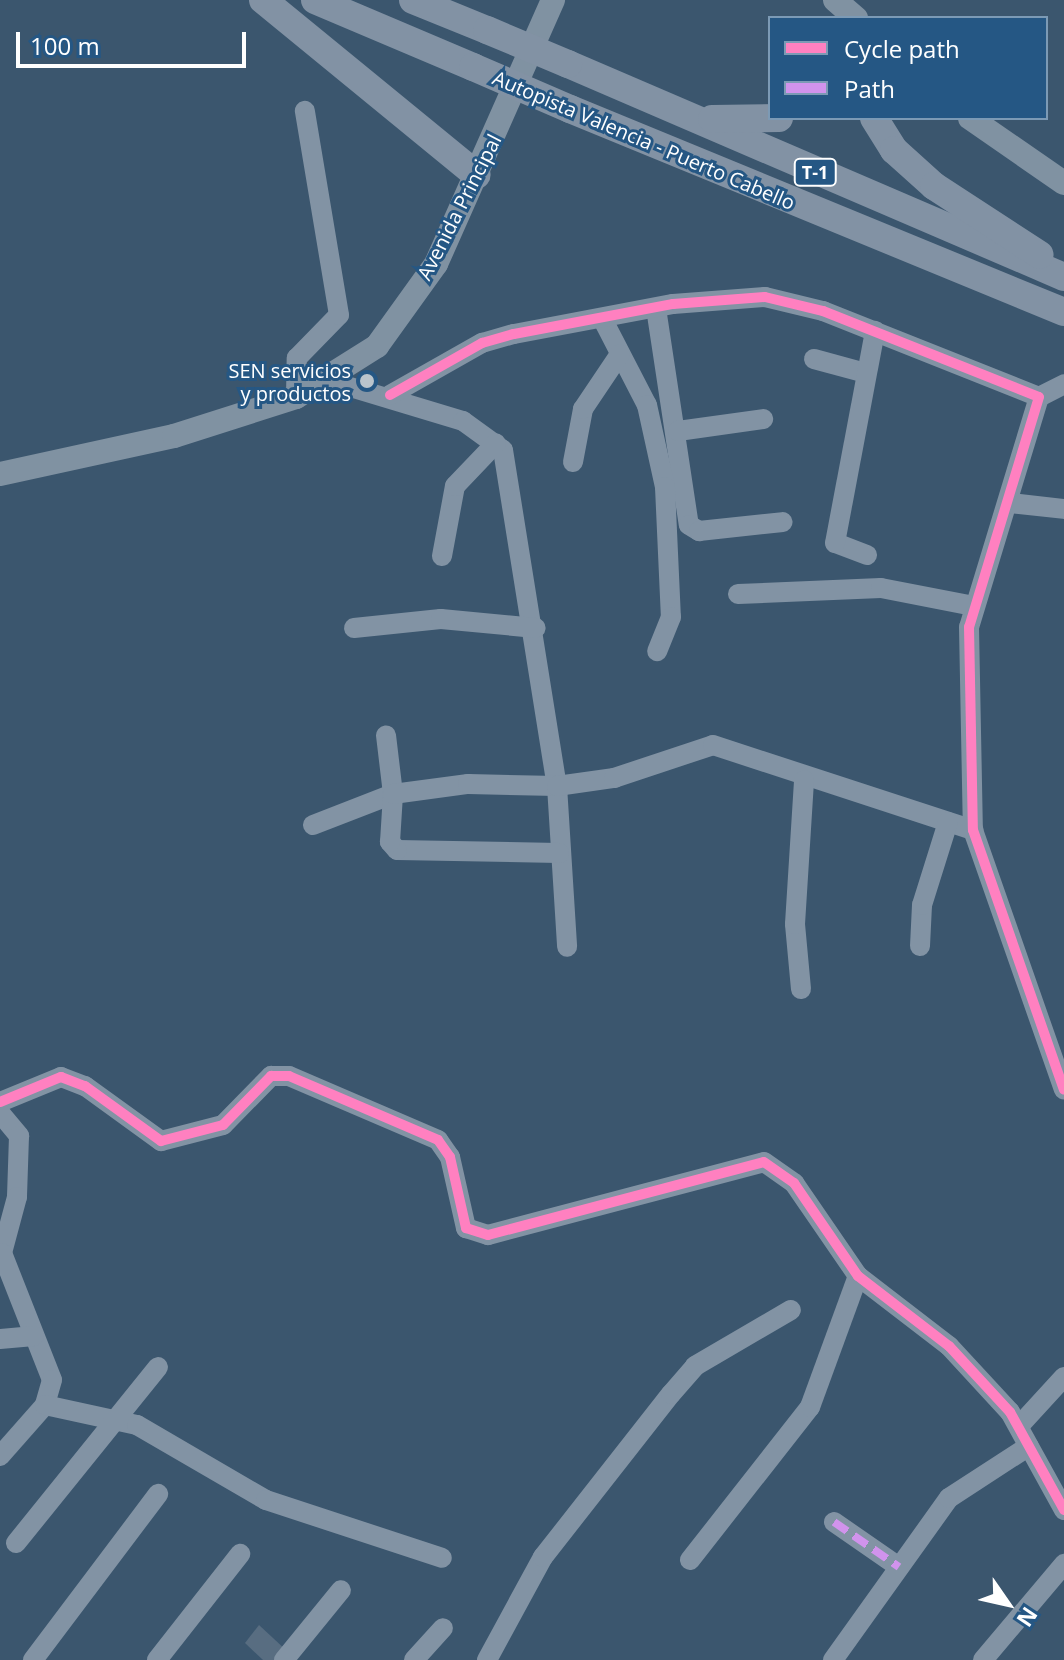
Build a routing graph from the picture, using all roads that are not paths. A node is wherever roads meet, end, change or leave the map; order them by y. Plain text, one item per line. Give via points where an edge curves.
1 (263, 0) edge
2 (315, 0) edge
3 (413, 0) edge
4 (553, 0) edge
5 (835, 0) edge
6 (854, 16) edge
7 (667, 107) junction
8 (305, 111) dead end
9 (768, 119) edge
10 (875, 120) edge
11 (973, 120) edge
12 (468, 177) junction
13 (1064, 183) edge
14 (1064, 270) edge
15 (1064, 277) edge
16 (656, 308) junction
17 (1064, 312) edge
18 (602, 318) junction
19 (875, 331) junction
20 (620, 354) junction
21 (814, 359) dead end
22 (866, 373) junction
23 (327, 380) junction
24 (1064, 384) edge
25 (390, 395) junction
26 (296, 397) junction
27 (1039, 397) junction
28 (763, 419) dead end
29 (678, 431) junction
30 (496, 443) junction
31 (573, 462) dead end
32 (0, 474) edge
33 (1010, 503) junction
34 (1064, 509) edge
35 (783, 522) dead end
36 (867, 555) dead end
37 (442, 556) dead end
38 (738, 594) dead end
39 (974, 606) junction
40 (354, 628) dead end
41 (536, 628) junction
42 (657, 651) dead end
43 (386, 735) dead end
44 (804, 780) junction
45 (557, 786) junction
46 (393, 794) junction
47 (948, 822) junction
48 (313, 825) dead end
49 (973, 830) junction
50 (559, 853) junction
51 (920, 946) dead end
52 (567, 947) dead end
53 (801, 989) dead end
54 (1061, 1066) edge
55 (1064, 1090) edge
56 (0, 1102) edge
57 (0, 1113) edge
58 (858, 1276) junction
59 (791, 1310) dead end
60 (34, 1336) junction
61 (0, 1339) edge
62 (158, 1367) dead end
63 (1064, 1377) edge
64 (45, 1405) junction
65 (121, 1420) junction
66 (1020, 1425) junction
67 (1029, 1446) junction
68 (0, 1456) edge
69 (158, 1494) dead end
70 (1064, 1510) edge
71 (834, 1522) dead end
72 (16, 1543) dead end
73 (240, 1554) dead end
74 (442, 1558) dead end
75 (690, 1560) dead end
76 (1064, 1564) edge
77 (899, 1567) junction
78 (341, 1590) dead end
79 (443, 1628) dead end
80 (33, 1660) edge
81 (157, 1660) edge
82 (284, 1660) edge
83 (414, 1660) edge
84 (487, 1660) edge
85 (833, 1660) edge
86 (983, 1660) edge

1 - 12 highway
2 - 17 highway, Autopista Valencia - Puerto Cabello / T-1, bridge
3 - 7 highway, Autopista Valencia - Puerto Cabello / T-1, bridge
4 - 12 main road, Avenida Principal
5 - 6 main road
7 - 9 highway via 733,122
7 - 15 highway, Autopista Valencia - Puerto Cabello / T-1
8 - 26 street via 339,315 297,358
10 - 14 highway via 894,150 934,186
11 - 13 main road
12 - 23 main road, Avenida Principal via 436,264 377,346
16 - 18 street
16 - 19 street via 791,299
16 - 29 street
18 - 20 street
18 - 25 street via 482,343
19 - 22 street
19 - 27 street
20 - 31 street via 583,409
20 - 42 street via 647,405 665,487 671,617
21 - 22 street
22 - 36 street via 835,543
23 - 25 street
23 - 26 main road, Avenida Principal
24 - 27 street
25 - 30 street via 463,421
26 - 32 main road, Avenida Principal via 174,436
27 - 33 street
28 - 29 street
29 - 35 street via 693,530
30 - 37 street via 455,486
30 - 41 street via 510,471
33 - 34 street
33 - 39 street
38 - 39 street via 881,588
39 - 49 street
40 - 41 street via 441,619
41 - 45 street
43 - 46 street
44 - 45 street via 713,745 614,778
44 - 47 street
44 - 53 street via 795,924
45 - 46 street via 468,784
45 - 50 street
46 - 48 street
46 - 50 street via 390,842 397,850
47 - 49 street
47 - 51 street via 922,905
49 - 54 street
50 - 52 street
54 - 55 street
56 - 58 street via 61,1077 85,1086 161,1141 223,1125 271,1076 289,1076 438,1140 450,1157 466,1228 488,1235 764,1162 789,1176
57 - 60 street via 19,1136 17,1197 2,1253
58 - 66 street via 949,1346
58 - 75 street via 810,1407
59 - 84 street via 695,1366 543,1557
60 - 61 street
60 - 64 street via 52,1380
62 - 65 street
63 - 66 street
64 - 65 street
64 - 68 street
65 - 72 street
65 - 74 street via 266,1500
66 - 67 street
67 - 70 street
67 - 77 street via 949,1498
69 - 80 street
71 - 77 street
73 - 81 street
76 - 86 street
77 - 85 street
78 - 82 street
79 - 83 street

